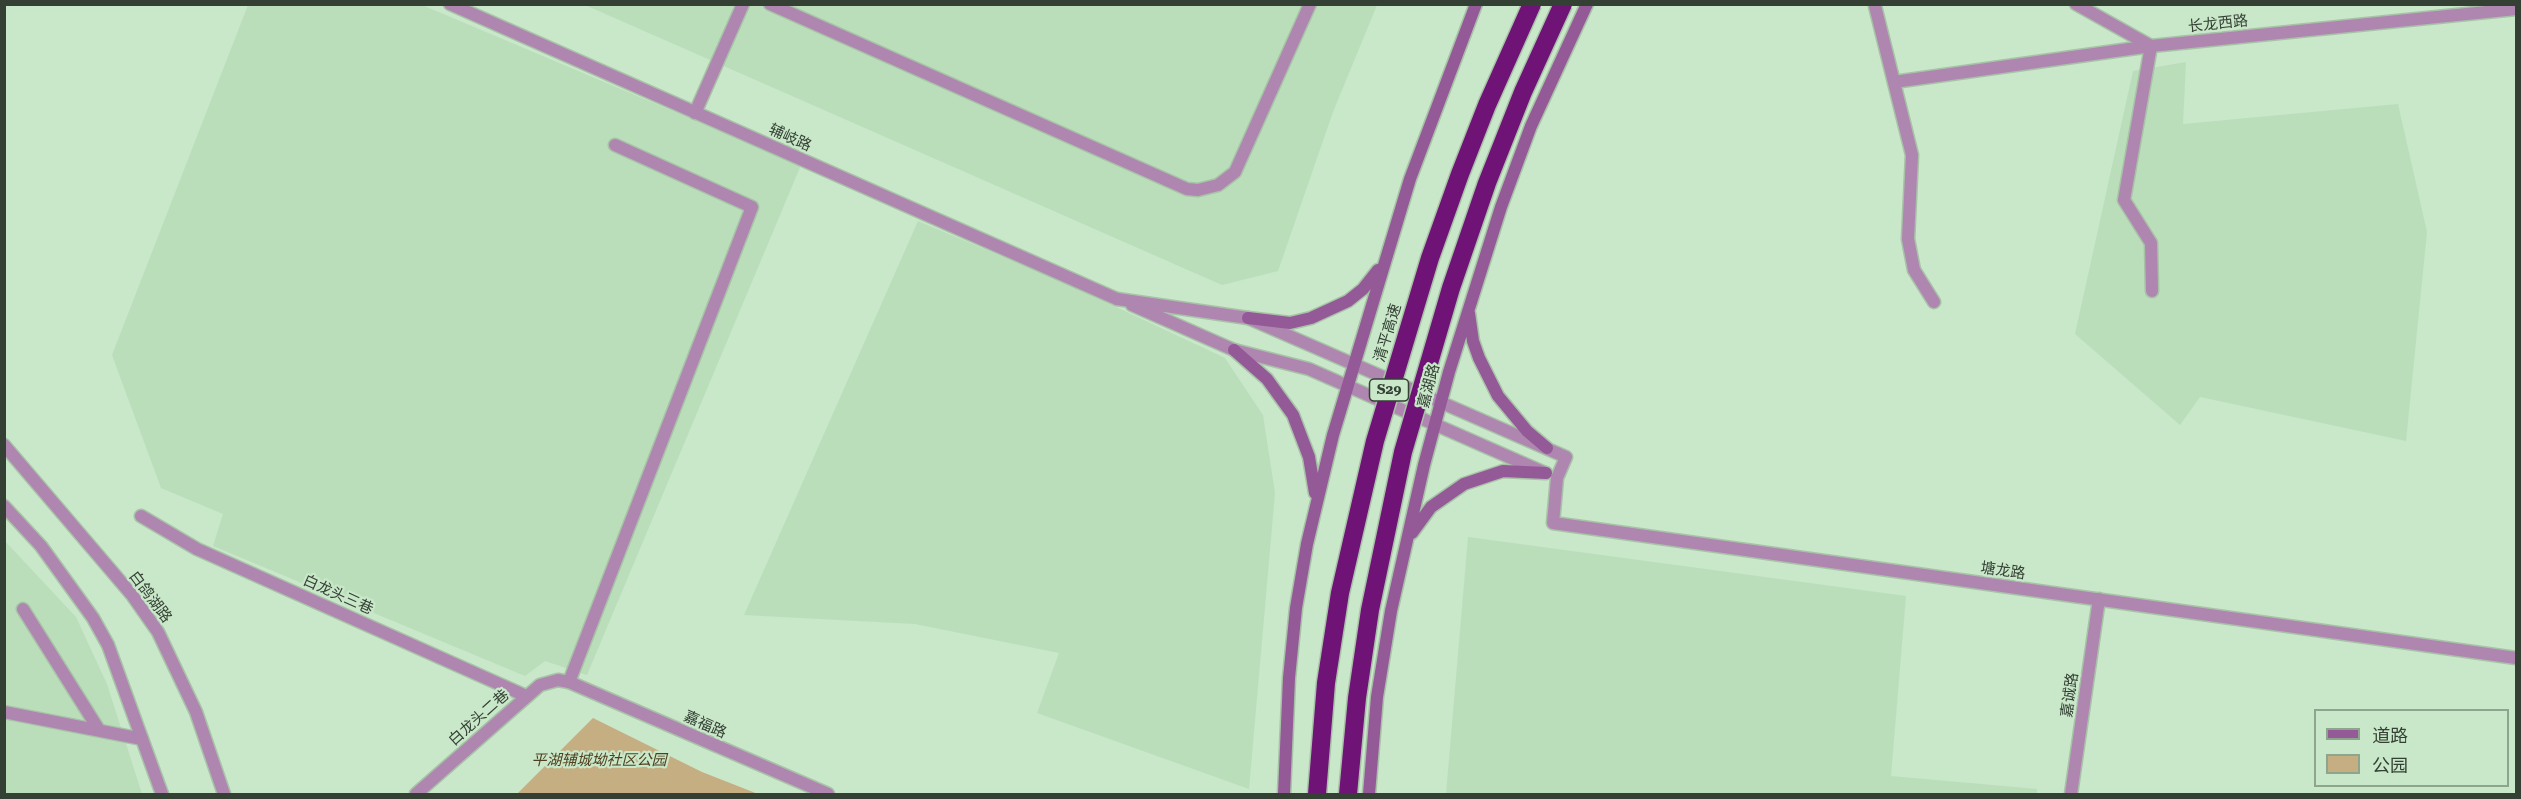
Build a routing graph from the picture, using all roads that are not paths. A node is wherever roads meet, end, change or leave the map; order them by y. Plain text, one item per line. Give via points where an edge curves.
1 (450, 4) edge
2 (743, 4) edge
3 (770, 4) edge
4 (1310, 4) edge
5 (1476, 4) edge
6 (1532, 4) edge
7 (1563, 4) edge
8 (1587, 4) edge
9 (2076, 4) edge
10 (1875, 6) edge
11 (2517, 9) edge
12 (2151, 46) junction
13 (1894, 82) junction
14 (695, 113) junction
15 (615, 145) dead end
16 (1386, 256) junction
17 (2152, 291) dead end
18 (1470, 298) junction
19 (1117, 299) junction
20 (1934, 302) dead end
21 (1248, 318) junction
22 (1234, 350) junction
23 (1353, 364) junction
24 (1347, 386) junction
25 (1441, 402) junction
26 (1435, 424) junction
27 (4, 444) edge
28 (1547, 448) junction
29 (1551, 476) junction
30 (4, 506) edge
31 (1316, 506) junction
32 (141, 516) dead end
33 (1406, 542) junction
34 (2098, 599) junction
35 (23, 609) dead end
36 (2517, 658) edge
37 (569, 681) junction
38 (526, 696) junction
39 (4, 712) edge
40 (99, 730) junction
41 (142, 739) junction
42 (159, 792) edge
43 (224, 795) edge
44 (416, 795) edge
45 (828, 795) edge
46 (1284, 795) edge
47 (1317, 795) edge
48 (1348, 795) edge
49 (1369, 795) edge
50 (2071, 795) edge

1 - 14 street, 辅岐路
2 - 14 street
3 - 4 street via 1176,184 1198,190 1218,185 1235,172
5 - 16 main road via 1424,137
6 - 47 highway, 清平高速 / S29, bridge via 1460,174 1430,258 1375,441 1340,593 1326,683
7 - 48 highway, S29, bridge via 1487,183 1402,452 1370,610
8 - 18 main road, 嘉湖路 via 1531,126
9 - 12 street
10 - 13 street
11 - 12 street, 长龙西路
12 - 13 street, 长龙西路
12 - 17 street via 2124,200 2151,243
13 - 20 street via 1912,155 1908,239 1914,270
14 - 19 street, 辅岐路
15 - 37 street via 752,207
16 - 21 main road via 1363,289 1329,312 1290,323
16 - 23 main road
18 - 25 main road, 嘉湖路
18 - 28 main road via 1473,341 1487,377 1511,413
19 - 21 street
19 - 22 street, 辅岐路
21 - 23 street
22 - 24 street, 辅岐路 via 1309,369
22 - 31 main road via 1267,379 1293,415 1309,457
23 - 24 main road
23 - 25 street
24 - 26 street, 辅岐路
24 - 31 main road
25 - 26 main road, 嘉湖路
25 - 28 street
26 - 29 street, 辅岐路
26 - 33 main road, 嘉湖路
27 - 43 street, 白鸽湖路 via 132,595 158,632 196,712
28 - 29 street, 塘龙路 via 1566,457
29 - 33 main road via 1503,471 1464,484 1431,507
29 - 34 street, 塘龙路 via 1553,523
30 - 41 street via 41,546 93,618 108,645
31 - 46 main road via 1295,619
32 - 38 street, 白龙头三巷 via 197,549
33 - 49 main road, 嘉湖路 via 1377,697
34 - 36 street, 塘龙路
34 - 50 street, 嘉诚路
35 - 40 street
37 - 38 street, 白龙头二巷 via 549,681
37 - 45 street, 嘉福路
38 - 44 street, 白龙头二巷
39 - 40 street
40 - 41 street
41 - 42 street

